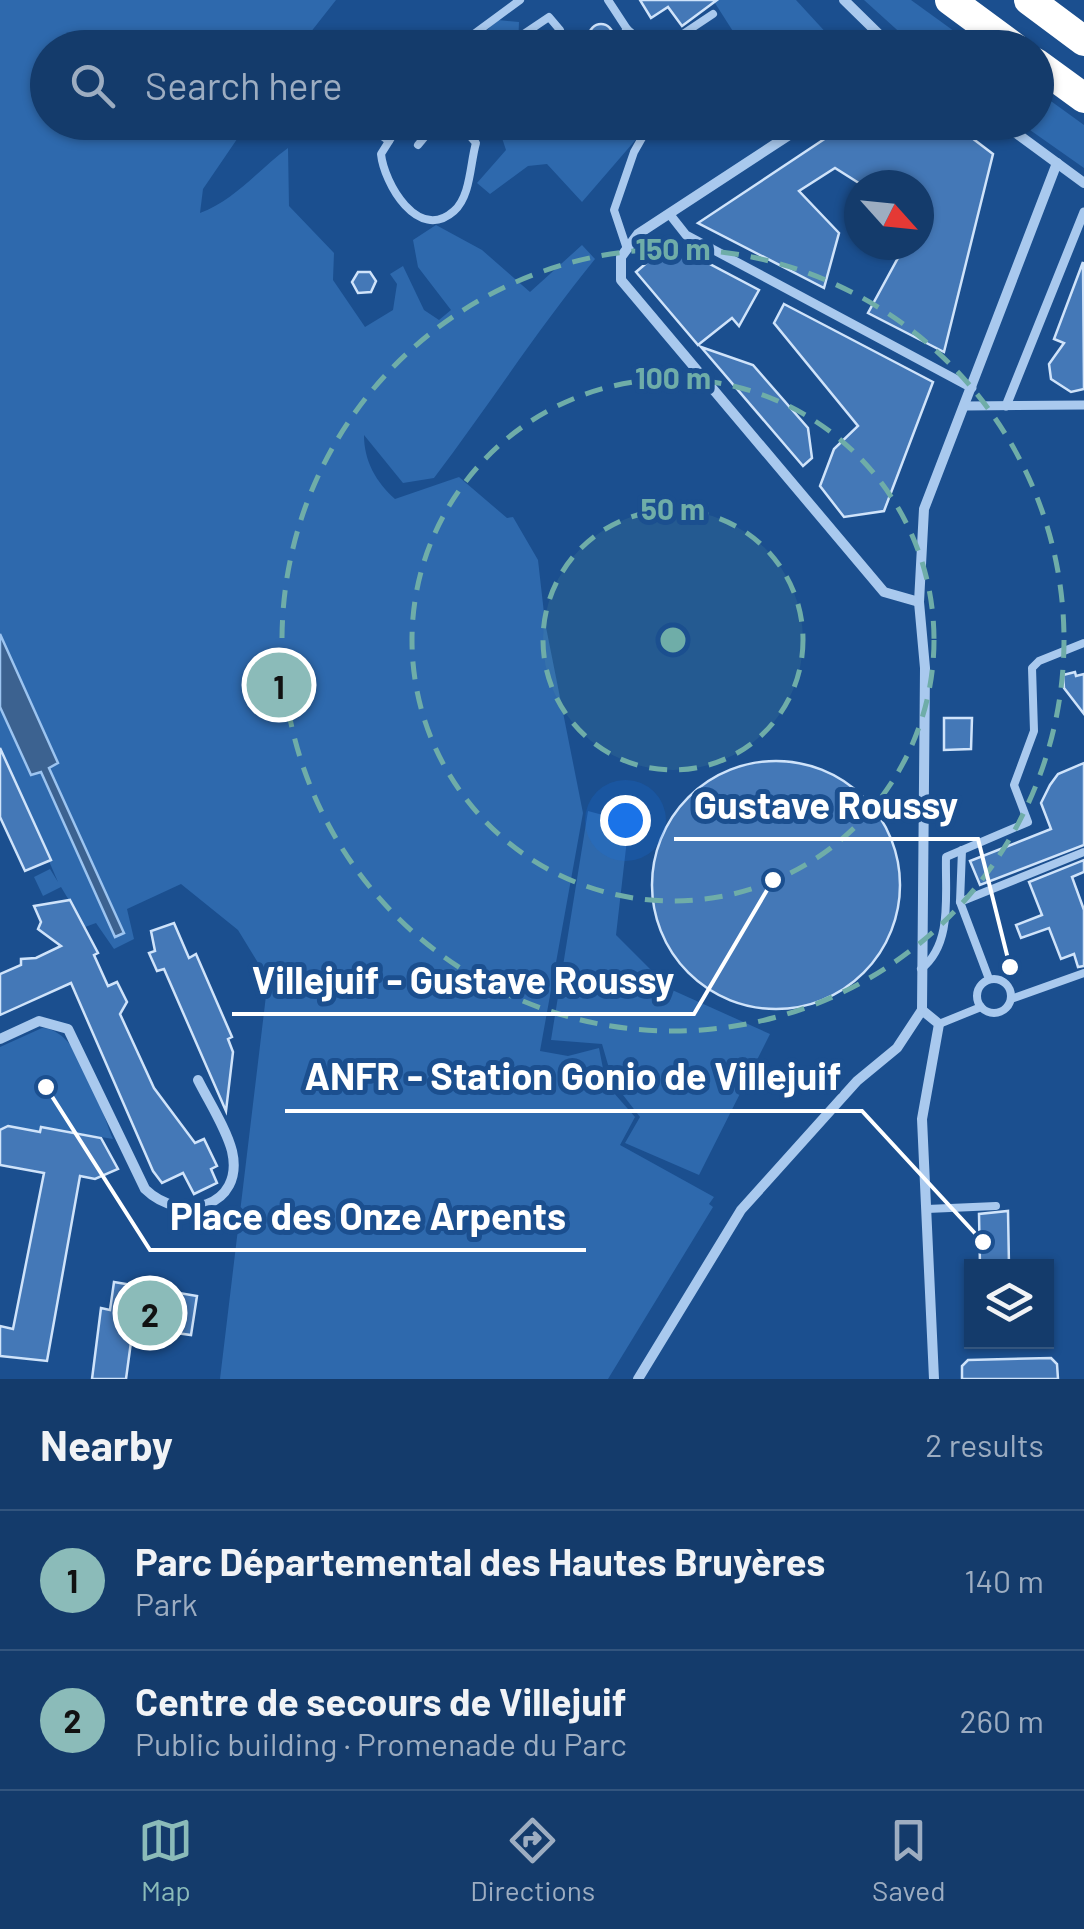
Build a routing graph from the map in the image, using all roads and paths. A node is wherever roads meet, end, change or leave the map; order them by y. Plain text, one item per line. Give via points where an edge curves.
1 (520, 0) edge
2 (608, 0) edge
3 (844, 0) edge
4 (950, 0) edge
5 (1028, 0) edge
6 (714, 14) dead end
7 (628, 29) edge
8 (479, 30) edge
9 (530, 30) edge
10 (560, 30) edge
11 (690, 30) edge
12 (874, 30) edge
13 (991, 30) edge
14 (1084, 40) edge
15 (1054, 76) edge
16 (1084, 98) edge
17 (422, 140) edge
18 (474, 140) edge
19 (641, 140) edge
20 (783, 140) edge
21 (1026, 140) edge
22 (389, 141) edge
23 (418, 145) dead end
24 (1057, 163) junction
25 (1084, 182) edge
26 (1084, 212) edge
27 (671, 216) junction
28 (626, 246) junction
29 (972, 388) junction
30 (1084, 405) edge
31 (965, 406) junction
32 (1006, 406) junction
33 (919, 602) junction
34 (1084, 643) edge
35 (962, 850) junction
36 (1084, 852) edge
37 (960, 902) junction
38 (921, 969) junction
39 (1084, 973) edge
40 (989, 980) junction
41 (1011, 999) junction
42 (982, 1007) junction
43 (922, 1010) junction
44 (939, 1024) junction
45 (0, 1038) edge
46 (198, 1080) dead end
47 (996, 1206) dead end
48 (926, 1209) junction
49 (638, 1379) edge
50 (934, 1379) edge

1 - 8 lane
2 - 7 lane
3 - 12 street
4 - 13 highway
5 - 14 highway
6 - 11 lane
9 - 10 lane via 549,17
15 - 16 highway
17 - 23 lane
18 - 22 lane via 466,192 454,211 438,218 421,216 390,190 381,154
19 - 28 lane via 614,210
20 - 27 street
21 - 24 street
24 - 25 street
24 - 29 street
26 - 32 street
27 - 28 street
27 - 29 street via 686,235
28 - 33 street via 619,268 626,292 884,592
29 - 31 street
30 - 32 street
31 - 32 street
31 - 33 street via 924,510
33 - 38 street via 925,668
34 - 35 lane via 1039,661 1030,674 1034,731 1014,785 1028,822
35 - 37 lane
35 - 38 lane via 946,857 942,944
36 - 37 lane
37 - 40 lane
38 - 43 street
39 - 41 lane
40 - 41 lane via 1006,983
40 - 42 lane via 978,991
41 - 42 lane via 996,1013
42 - 44 lane
43 - 44 street
43 - 49 street via 897,1048 857,1081 741,1210
44 - 48 street via 922,1119
45 - 46 street via 49,1021 76,1037 146,1189 161,1204 184,1210 211,1202 228,1182 232,1150
47 - 48 lane
48 - 50 street

